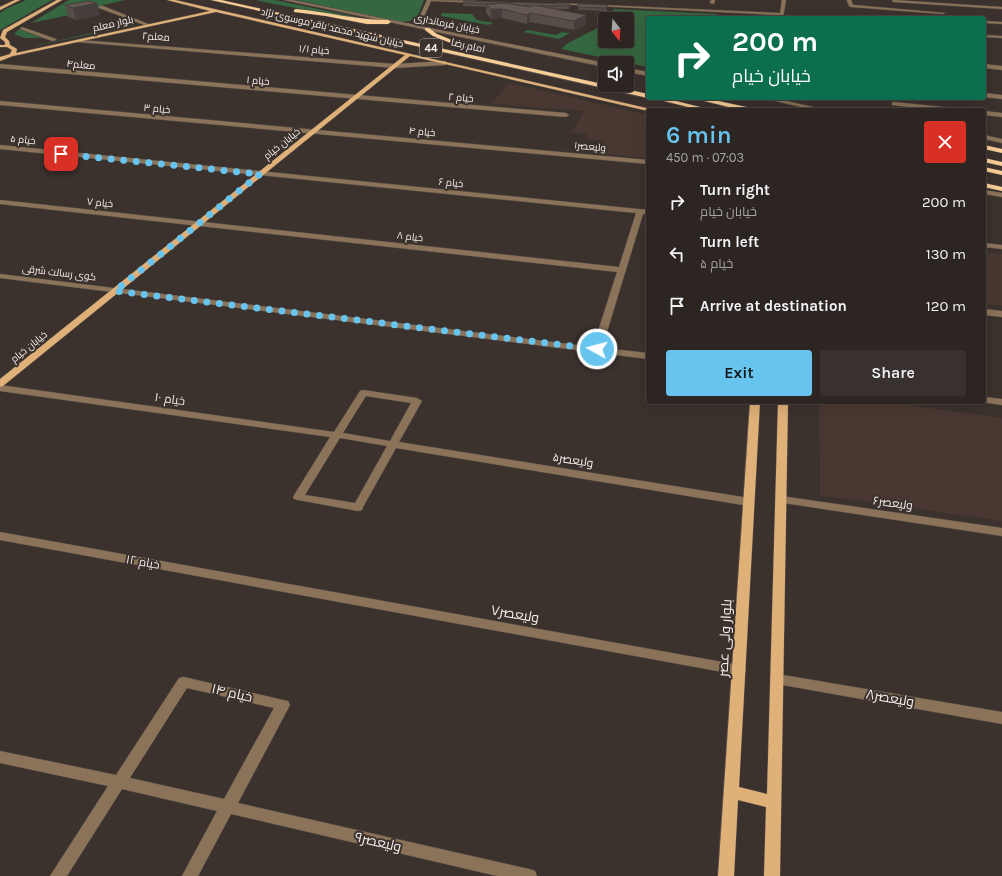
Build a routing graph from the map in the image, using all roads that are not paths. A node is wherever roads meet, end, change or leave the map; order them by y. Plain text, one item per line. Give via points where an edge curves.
1 (15, 0) edge
2 (18, 0) edge
3 (60, 0) edge
4 (169, 0) edge
5 (214, 0) edge
6 (243, 0) edge
7 (286, 0) edge
8 (429, 0) edge
9 (784, 0) edge
10 (849, 0) edge
11 (485, 2) edge
12 (565, 2) edge
13 (894, 2) dead end
14 (548, 4) edge
15 (1, 7) edge
16 (101, 7) dead end
17 (206, 7) junction
18 (1002, 8) edge
19 (218, 10) junction
20 (296, 11) junction
21 (943, 13) dead end
22 (781, 16) edge
23 (140, 22) junction
24 (388, 22) junction
25 (986, 22) edge
26 (1002, 23) edge
27 (148, 25) junction
28 (417, 26) junction
29 (22, 28) dead end
30 (375, 28) dead end
31 (427, 29) junction
32 (77, 35) dead end
33 (986, 36) edge
34 (1002, 37) edge
35 (62, 38) dead end
36 (54, 40) junction
37 (79, 40) junction
38 (40, 42) dead end
39 (434, 42) dead end
40 (0, 46) edge
41 (20, 46) dead end
42 (10, 47) junction
43 (232, 52) joint
44 (478, 52) junction
45 (12, 55) junction
46 (408, 55) junction
47 (493, 55) dead end
48 (0, 59) edge
49 (445, 63) junction
50 (598, 64) edge
51 (0, 66) edge
52 (395, 66) junction
53 (986, 66) edge
54 (1002, 68) edge
55 (634, 71) edge
56 (646, 74) edge
57 (160, 81) joint
58 (986, 95) edge
59 (646, 96) edge
60 (1002, 97) edge
61 (355, 98) junction
62 (664, 100) edge
63 (704, 100) edge
64 (775, 100) edge
65 (0, 103) edge
66 (893, 107) edge
67 (700, 108) edge
68 (739, 108) edge
69 (813, 108) edge
70 (913, 108) edge
71 (646, 109) edge
72 (986, 113) edge
73 (566, 115) dead end
74 (1002, 115) edge
75 (312, 132) junction
76 (986, 137) edge
77 (1002, 141) edge
78 (0, 147) edge
79 (986, 147) edge
80 (1002, 151) edge
81 (530, 152) joint
82 (986, 160) edge
83 (646, 162) edge
84 (1002, 164) edge
85 (986, 170) edge
86 (1002, 173) edge
87 (260, 174) junction
88 (986, 185) edge
89 (1002, 189) edge
90 (986, 192) edge
91 (1002, 195) edge
92 (0, 202) edge
93 (644, 211) edge
94 (197, 224) junction
95 (986, 245) edge
96 (1002, 247) edge
97 (621, 270) junction
98 (0, 276) edge
99 (115, 291) junction
100 (986, 312) edge
101 (1002, 314) edge
102 (597, 349) junction
103 (646, 356) edge
104 (0, 384) edge
105 (0, 388) edge
106 (986, 400) edge
107 (1002, 402) edge
108 (756, 404) edge
109 (783, 404) edge
110 (337, 436) junction
111 (393, 444) junction
112 (781, 500) junction
113 (749, 502) junction
114 (1002, 532) edge
115 (0, 536) edge
116 (287, 588) joint
117 (738, 670) junction
118 (777, 679) junction
119 (1002, 718) edge
120 (0, 757) edge
121 (119, 782) junction
122 (731, 792) junction
123 (774, 802) junction
124 (227, 807) junction
125 (58, 876) edge
126 (190, 876) edge
127 (529, 876) edge
128 (726, 876) edge
129 (772, 876) edge

1 - 15 main road
2 - 15 main road
3 - 42 main road via 5,31 2,36
4 - 17 main road, خیابان شهید محمد باقر موسوی نژاد
5 - 59 highway, امام رضا / 44
6 - 20 highway
7 - 24 street, خیابان فرمانداری
8 - 11 street
8 - 28 street
9 - 22 street
10 - 21 street via 851,6
12 - 14 street
12 - 22 street
13 - 18 street
16 - 23 street
17 - 19 main road, خیابان شهید محمد باقر موسوی نژاد
17 - 23 main road, بلوار معلم
19 - 27 main road, بلوار معلم
19 - 46 main road, خیابان شهید محمد باقر موسوی نژاد
20 - 24 highway via 367,22
20 - 30 highway
23 - 27 street
23 - 32 main road, بلوار معلم
24 - 28 street, خیابان فرمانداری
25 - 26 street
27 - 37 main road, بلوار معلم
28 - 31 street, خیابان فرمانداری
29 - 36 street
31 - 44 highway via 435,35
31 - 50 street, خیابان فرمانداری
33 - 34 street
35 - 36 main road
36 - 38 main road
37 - 43 street, معلم۲
37 - 45 main road, بلوار معلم
39 - 44 highway, امام رضا / 44
40 - 42 main road
41 - 42 main road
42 - 45 main road via 15,50
43 - 52 street, خیام ۱/۱
44 - 47 highway, امام رضا / 44
45 - 48 main road, بلوار معلم
46 - 49 main road, خیابان شهید محمد باقر موسوی نژاد
46 - 52 main road, خیابان خیام
49 - 52 street, خیام ۱/۱
49 - 71 main road, خیابان شهید محمد باقر موسوی نژاد
51 - 57 street, معلم۴
52 - 61 main road, خیابان خیام
53 - 54 street
55 - 56 street
57 - 61 street, خیام ۱
58 - 60 street
61 - 73 street, خیام ۲
61 - 75 main road, خیابان خیام
62 - 67 highway
63 - 68 highway
64 - 69 street
65 - 75 street, خیام ۳
66 - 70 street
72 - 74 street
75 - 81 street, خیام ۴
75 - 87 main road, خیابان خیام
76 - 77 street
78 - 87 street, خیام ۵
79 - 80 highway
81 - 83 street, ولیعصر۱
82 - 84 highway
85 - 86 highway
87 - 93 street, خیام ۶
87 - 94 main road, خیابان خیام
88 - 89 highway
90 - 91 street
92 - 94 street, خیام ۷
93 - 97 street
94 - 97 street, خیام ۸
94 - 99 main road, خیابان خیام
95 - 96 street
97 - 102 street
98 - 99 street, کوی رسالت شرقی
99 - 102 street, کوی رسالت شرقی
99 - 104 main road, خیابان خیام
100 - 101 street
102 - 103 street, کوی رسالت شرقی
105 - 110 street, خیام ۱۰
106 - 107 street
108 - 113 main road, بلوار ولی عصر
109 - 112 main road
110 - 111 street, خیام ۱۰
110 - 111 street via 363,393 417,401
110 - 111 street via 298,497 358,507
111 - 113 street, ولیعصر۵
112 - 114 street, ولیعصر۶
112 - 118 main road
113 - 117 main road, بلوار ولی عصر
115 - 116 street, خیام ۱۲
116 - 117 street, ولیعصر۷
117 - 122 main road, بلوار ولی عصر
118 - 119 street, ولیعصر۸
118 - 123 main road
120 - 121 street
121 - 124 street
121 - 124 street, خیام ۱۴ via 184,682 283,704
121 - 125 street, خیام ۱۴
122 - 123 main road
122 - 128 main road, بلوار ولی عصر
123 - 129 main road
124 - 126 street, خیام ۱۴
124 - 127 street, ولیعصر۹

